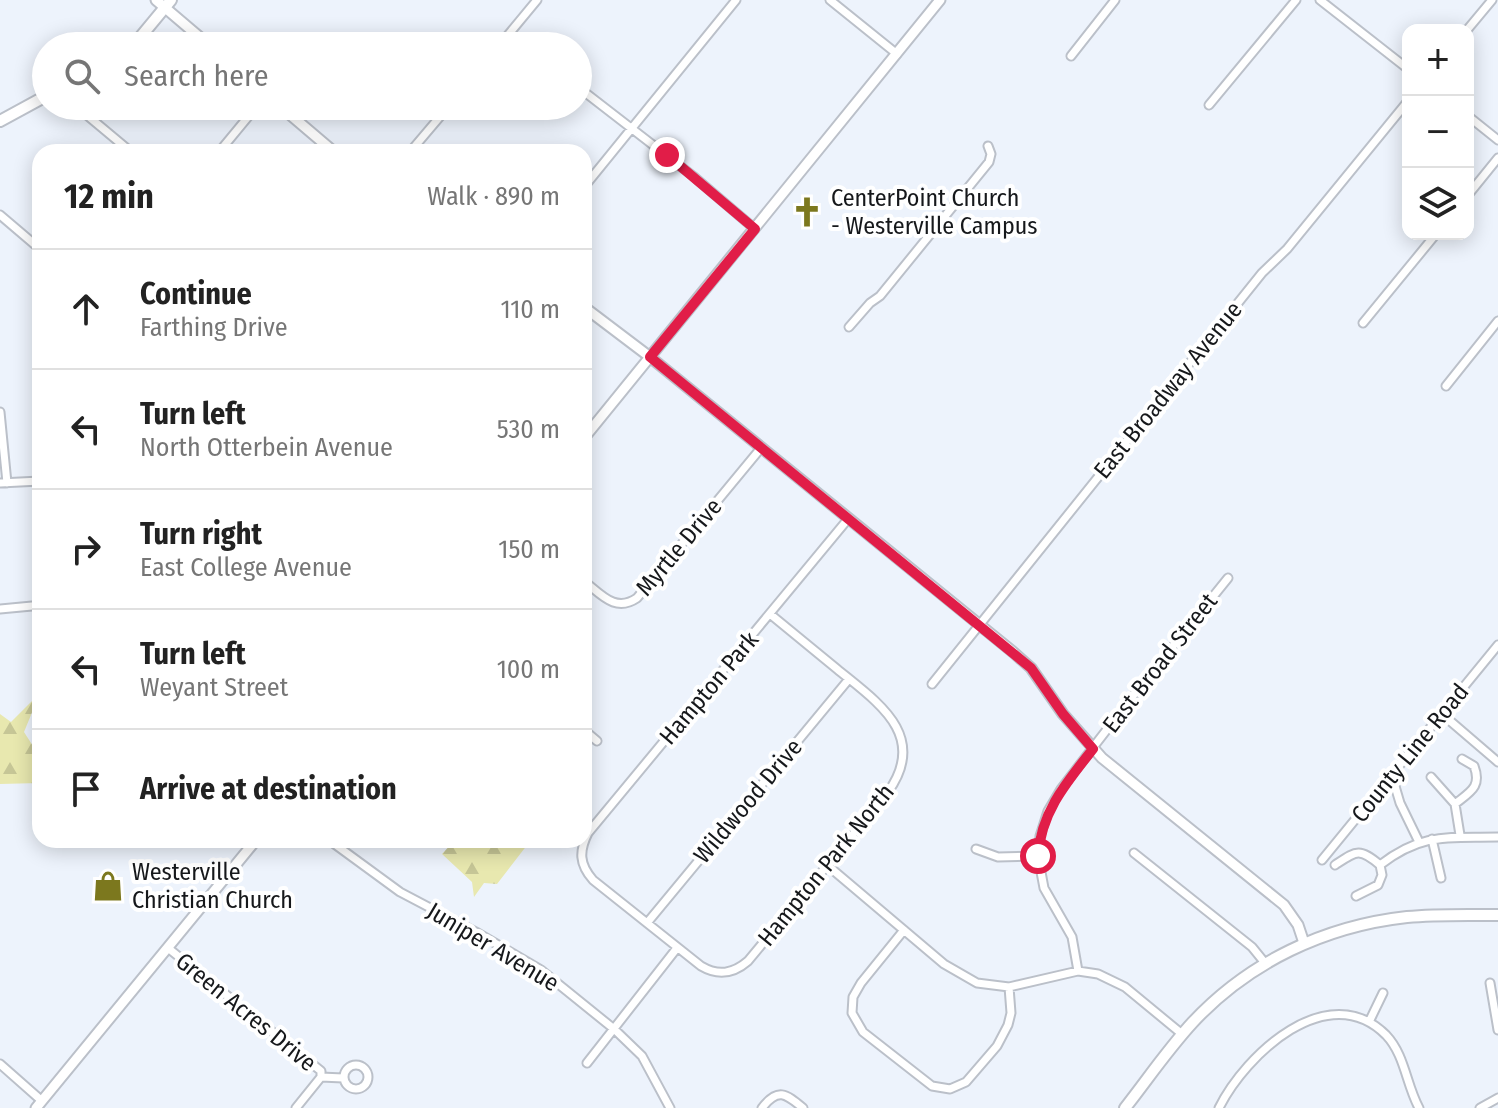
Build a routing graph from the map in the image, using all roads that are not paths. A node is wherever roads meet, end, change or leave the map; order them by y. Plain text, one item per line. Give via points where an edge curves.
1 (537, 0) edge
2 (736, 0) edge
3 (830, 0) edge
4 (940, 0) edge
5 (1115, 0) edge
6 (1296, 0) edge
7 (1320, 0) edge
8 (1491, 1) edge
9 (164, 2) edge
10 (1498, 8) edge
11 (1472, 24) edge
12 (143, 32) edge
13 (195, 32) edge
14 (511, 32) edge
15 (897, 54) junction
16 (1071, 56) dead end
17 (1402, 64) edge
18 (592, 98) edge
19 (32, 104) edge
20 (1209, 105) dead end
21 (1402, 108) edge
22 (93, 120) edge
23 (245, 120) edge
24 (296, 120) edge
25 (437, 120) edge
26 (0, 121) edge
27 (1474, 121) edge
28 (631, 128) junction
29 (1498, 140) edge
30 (121, 144) edge
31 (226, 144) edge
32 (325, 144) edge
33 (417, 144) edge
34 (988, 146) dead end
35 (1498, 158) edge
36 (592, 177) edge
37 (1474, 188) edge
38 (0, 215) edge
39 (755, 229) junction
40 (1431, 240) edge
41 (32, 242) edge
42 (592, 313) edge
43 (1498, 321) edge
44 (1363, 323) dead end
45 (849, 327) dead end
46 (650, 357) junction
47 (1446, 386) dead end
48 (0, 412) edge
49 (592, 428) edge
50 (761, 448) junction
51 (32, 481) edge
52 (4, 483) edge
53 (848, 519) junction
54 (1228, 578) dead end
55 (592, 587) edge
56 (32, 606) dead end
57 (0, 609) edge
58 (770, 614) junction
59 (978, 624) junction
60 (1498, 645) edge
61 (849, 679) junction
62 (932, 684) dead end
63 (1442, 714) junction
64 (592, 737) edge
65 (597, 741) dead end
66 (1093, 749) junction
67 (1462, 759) dead end
68 (1498, 762) edge
69 (1392, 776) junction
70 (1431, 777) dead end
71 (1455, 804) junction
72 (592, 828) edge
73 (1460, 835) junction
74 (1498, 837) edge
75 (1432, 839) junction
76 (1419, 842) junction
77 (249, 848) edge
78 (340, 848) edge
79 (582, 848) edge
80 (976, 849) dead end
81 (1134, 853) dead end
82 (1038, 856) junction
83 (1322, 860) dead end
84 (827, 865) junction
85 (1335, 865) dead end
86 (1380, 865) junction
87 (1441, 878) dead end
88 (1356, 896) dead end
89 (1498, 915) edge
90 (647, 923) junction
91 (904, 930) junction
92 (1304, 943) junction
93 (168, 948) junction
94 (677, 948) junction
95 (1265, 963) junction
96 (1078, 971) junction
97 (1490, 983) dead end
98 (1009, 987) junction
99 (1383, 993) dead end
100 (1369, 1022) junction
101 (614, 1029) junction
102 (1498, 1030) edge
103 (1182, 1034) junction
104 (587, 1063) dead end
105 (0, 1064) edge
106 (321, 1077) junction
107 (343, 1078) dead end
108 (1498, 1098) edge
109 (39, 1105) edge
110 (296, 1108) edge
111 (670, 1108) edge
112 (762, 1108) edge
113 (803, 1108) edge
114 (1125, 1108) edge
115 (1219, 1108) edge
116 (1419, 1108) edge
117 (1480, 1108) edge

1 - 14 street
2 - 28 street
3 - 15 street
4 - 15 street
5 - 16 street
6 - 20 street
7 - 17 street
8 - 10 street
8 - 11 street
9 - 12 main road
9 - 13 street
15 - 39 street
18 - 28 street
19 - 26 main road
21 - 59 street, East Broadway Avenue
22 - 30 street
23 - 31 street
24 - 32 street
25 - 33 street
27 - 29 street
28 - 36 street
28 - 39 street
34 - 45 street via 989,162
35 - 37 street
38 - 41 street
39 - 46 street
40 - 44 street
42 - 46 street
43 - 47 street
46 - 49 street
46 - 50 street
48 - 52 street
50 - 53 street
50 - 55 street, Myrtle Drive via 637,598 624,605 612,603
51 - 52 street
53 - 58 street, Hampton Park
53 - 59 street
54 - 66 street, East Broad Street
56 - 57 street
58 - 61 street
58 - 72 street, Hampton Park
59 - 62 street, East Broadway Avenue
59 - 66 street via 1031,668
60 - 63 street, County Line Road
61 - 84 street, Hampton Park North via 887,712 901,736 902,759 894,784
61 - 90 street, Wildwood Drive
63 - 68 street
63 - 69 street, County Line Road
64 - 65 street
66 - 82 street, East Broad Street via 1048,811
66 - 92 street via 1277,898 1292,914
67 - 71 street via 1474,766 1478,780
69 - 76 street
69 - 83 street, County Line Road
70 - 71 street
71 - 73 street
73 - 74 street
73 - 75 street
75 - 76 street
75 - 87 street
76 - 86 street
77 - 93 street
78 - 101 street, Juniper Avenue via 400,892 541,970
79 - 90 street, Hampton Park via 581,861 593,880
80 - 82 street via 998,857
81 - 95 street
82 - 96 street via 1044,888 1072,937
84 - 91 street
84 - 94 street, Hampton Park North via 735,970 704,968
85 - 86 street via 1359,852
86 - 88 street via 1378,885
89 - 92 main road via 1408,917 1363,924
90 - 94 street
91 - 98 street via 944,964 977,983
91 - 98 street via 861,983 852,1013 863,1032 932,1086 950,1089 966,1082 997,1046 1011,1013
92 - 95 main road
93 - 106 street, Green Acres Drive via 321,1071
93 - 109 street
94 - 101 street
95 - 103 main road
96 - 98 street
96 - 103 street via 1116,981
97 - 102 street
99 - 100 street
100 - 115 street via 1336,1013 1308,1019 1252,1062
100 - 116 street via 1396,1047
101 - 104 street
101 - 111 street, Juniper Avenue via 642,1056
103 - 114 main road
105 - 109 street
106 - 107 street
106 - 110 street
108 - 117 street
112 - 113 street via 779,1094

